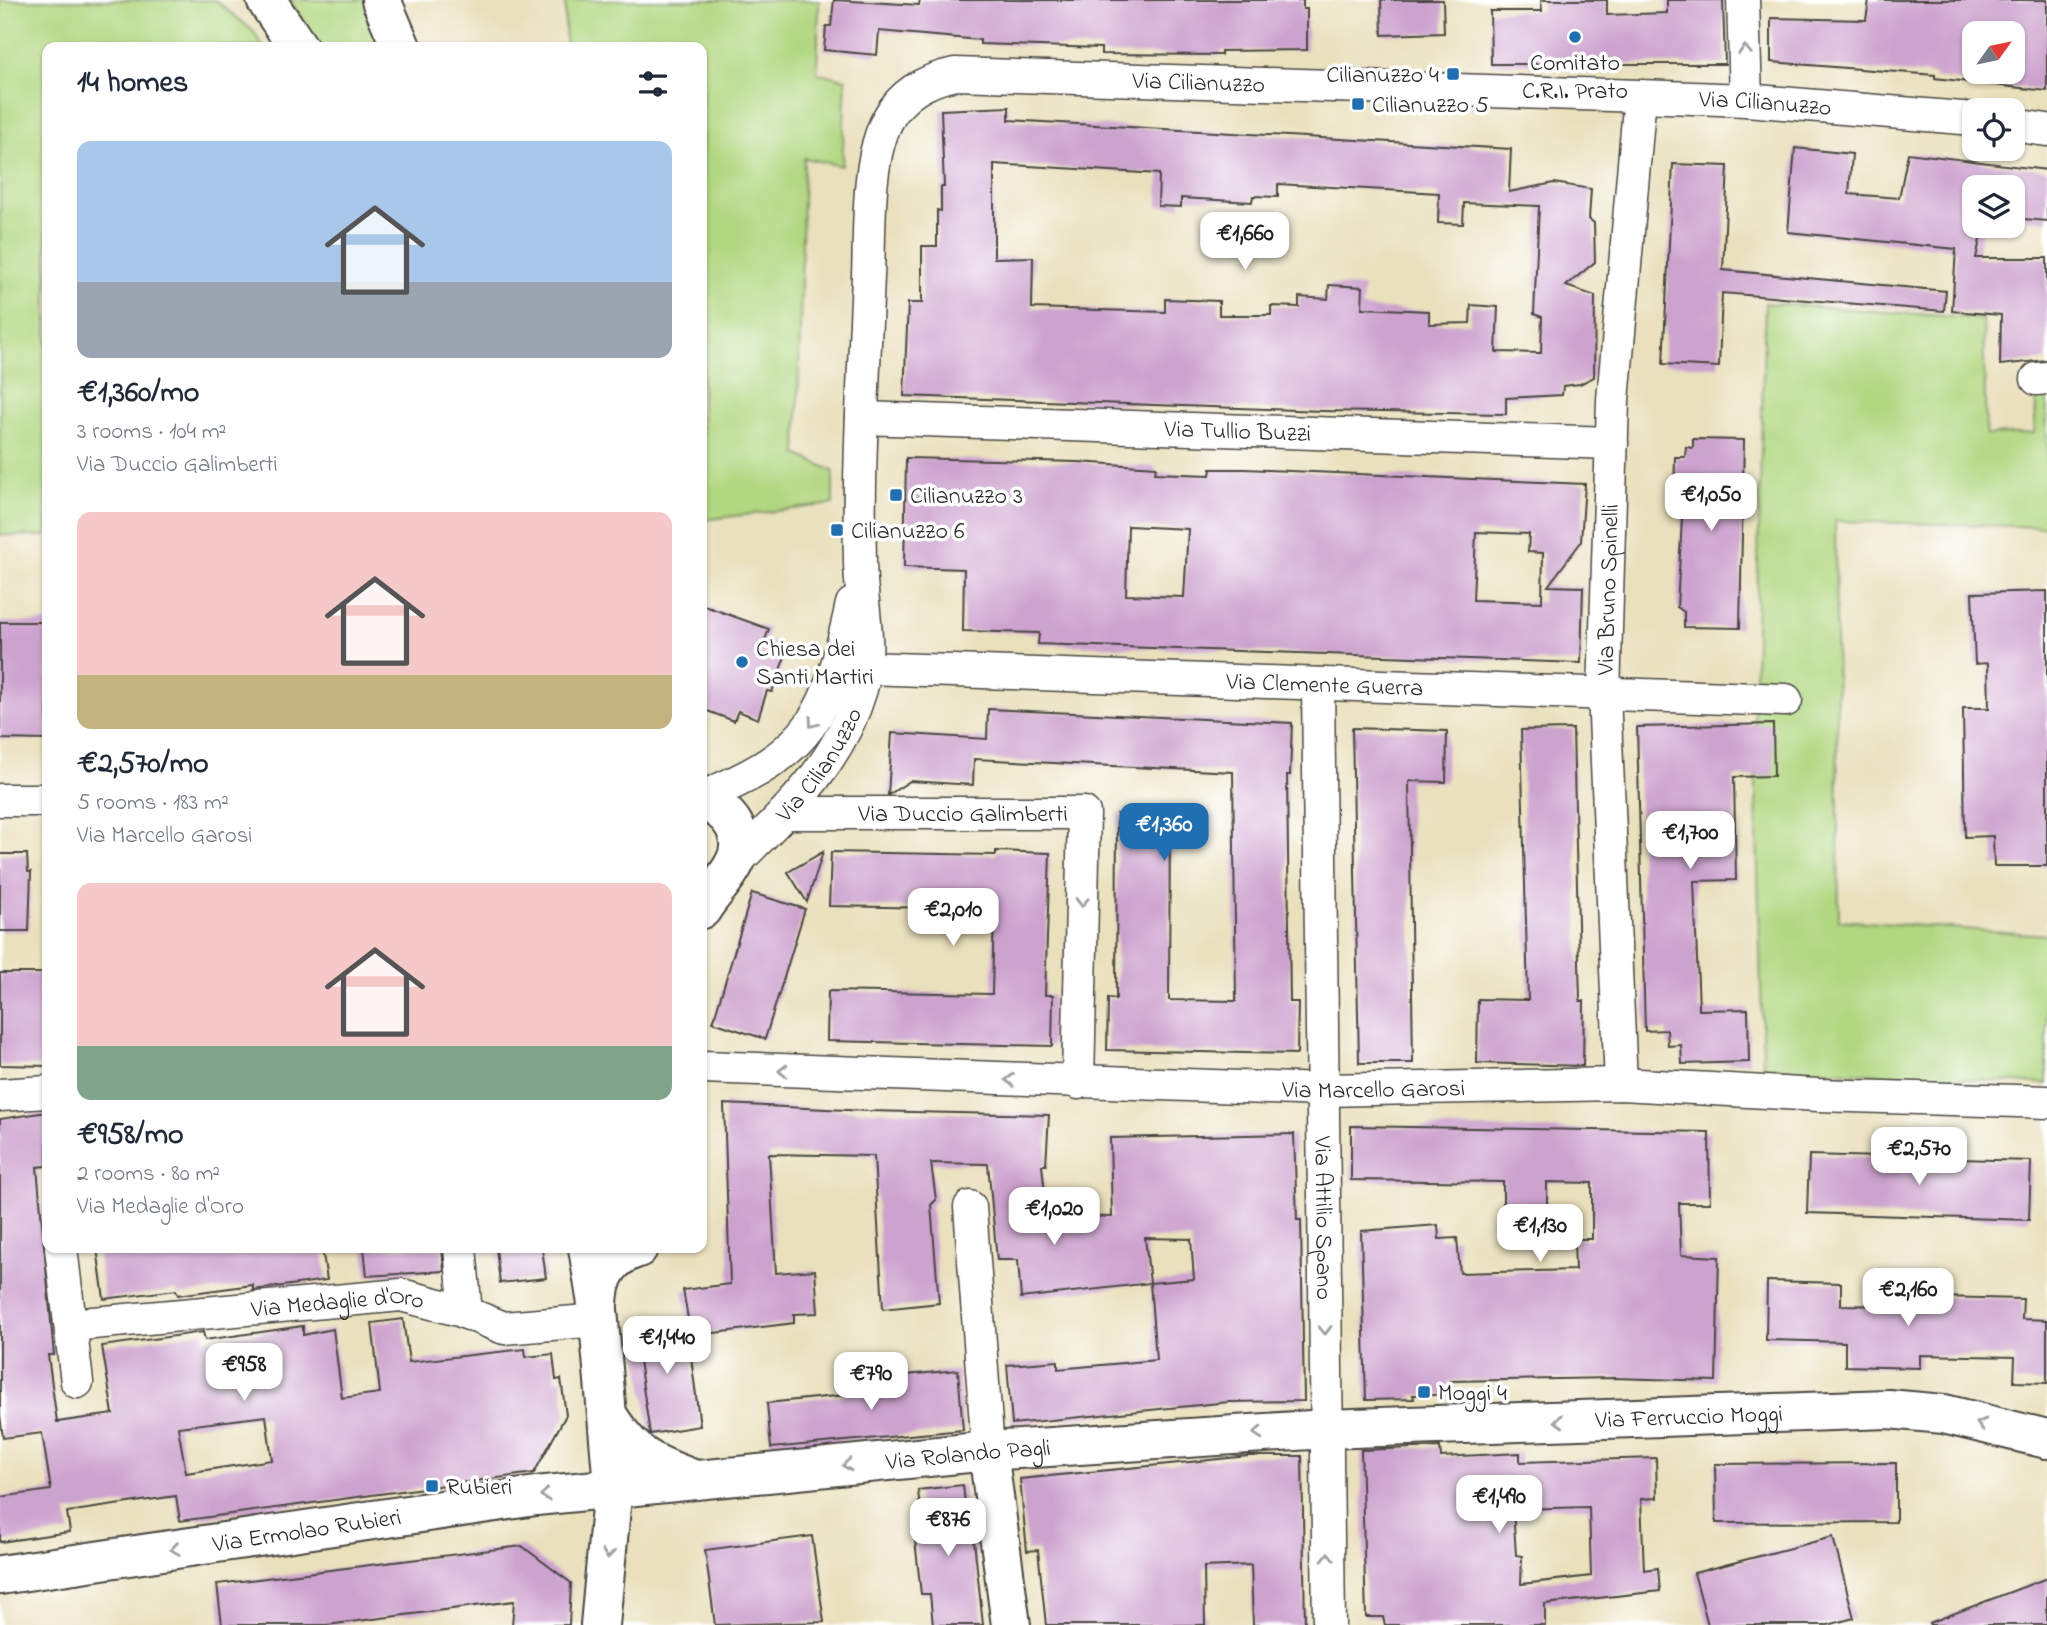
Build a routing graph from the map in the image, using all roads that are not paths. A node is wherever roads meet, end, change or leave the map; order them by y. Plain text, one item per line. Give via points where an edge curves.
1 (266, 0) edge
2 (381, 0) edge
3 (1744, 0) edge
4 (295, 42) edge
5 (399, 42) edge
6 (1640, 96) junction
7 (1746, 100) junction
8 (1962, 118) edge
9 (2025, 127) edge
10 (2047, 130) edge
11 (862, 418) junction
12 (1612, 443) junction
13 (860, 565) junction
14 (865, 668) junction
15 (1318, 684) junction
16 (1604, 694) junction
17 (1786, 700) dead end
18 (707, 797) edge
19 (0, 800) edge
20 (42, 800) edge
21 (707, 801) edge
22 (785, 813) junction
23 (735, 863) junction
24 (707, 902) edge
25 (707, 1067) edge
26 (1078, 1083) junction
27 (1621, 1084) junction
28 (1322, 1090) junction
29 (42, 1093) edge
30 (0, 1095) edge
31 (2047, 1102) edge
32 (970, 1207) dead end
33 (62, 1253) edge
34 (460, 1253) edge
35 (589, 1253) edge
36 (626, 1253) edge
37 (466, 1313) junction
38 (598, 1315) junction
39 (71, 1325) junction
40 (77, 1382) dead end
41 (608, 1416) junction
42 (1326, 1429) junction
43 (2047, 1439) edge
44 (988, 1451) junction
45 (698, 1481) junction
46 (613, 1486) junction
47 (0, 1575) edge
48 (600, 1625) edge
49 (1011, 1625) edge
50 (1329, 1625) edge

1 - 4 street
2 - 5 street
7 -> 3 street
6 - 7 street, Via Cilianuzzo
6 - 11 street, Via Cilianuzzo via 955,74 937,78 906,95 881,136 872,191
6 - 12 street, Via Bruno Spinelli
7 - 8 street, Via Cilianuzzo
9 - 10 street
11 - 12 street, Via Tullio Buzzi
11 - 13 street, Via Cilianuzzo
12 - 16 street, Via Bruno Spinelli
13 - 14 street, Via Cilianuzzo via 866,612
13 -> 18 street, Via Cilianuzzo via 839,666 820,713 801,738 776,759
14 - 15 street, Via Clemente Guerra
14 - 22 street, Via Cilianuzzo via 848,726 829,762
15 - 16 street, Via Clemente Guerra
15 - 28 street, Via Attilio Spano
16 - 17 street, Via Clemente Guerra
16 - 27 street, Via Bruno Spinelli
19 - 20 street
21 - 23 street, Via Cilianuzzo via 733,821 738,838
22 - 23 street, Via Cilianuzzo
22 -> 26 street, Via Duccio Galimberti via 1084,813
23 - 24 street, Via Cilianuzzo
26 -> 25 street, Via Marcello Garosi
26 - 28 street, Via Marcello Garosi
27 - 28 street, Via Marcello Garosi
27 - 31 street, Via Marcello Garosi
28 -> 42 street, Via Attilio Spano
29 - 30 street
32 - 44 street
33 - 39 street
34 - 37 street
35 - 38 street
36 - 38 street via 604,1272
37 - 38 street, Via Medaglie d'Oro via 505,1328
37 - 39 street, Via Medaglie d'Oro via 401,1295
38 - 41 street
39 - 40 street
41 - 45 street via 628,1446 662,1468
41 - 46 street
43 -> 42 street, Via Ferruccio Moggi via 1944,1414 1888,1409
42 -> 44 street, Via Rolando Pagli
50 -> 42 street, Via Attilio Spano
44 -> 45 street, Via Rolando Pagli
44 - 49 street
45 - 46 street, Via Rolando Pagli
46 -> 47 street, Via Ermolao Rubieri
46 -> 48 street

